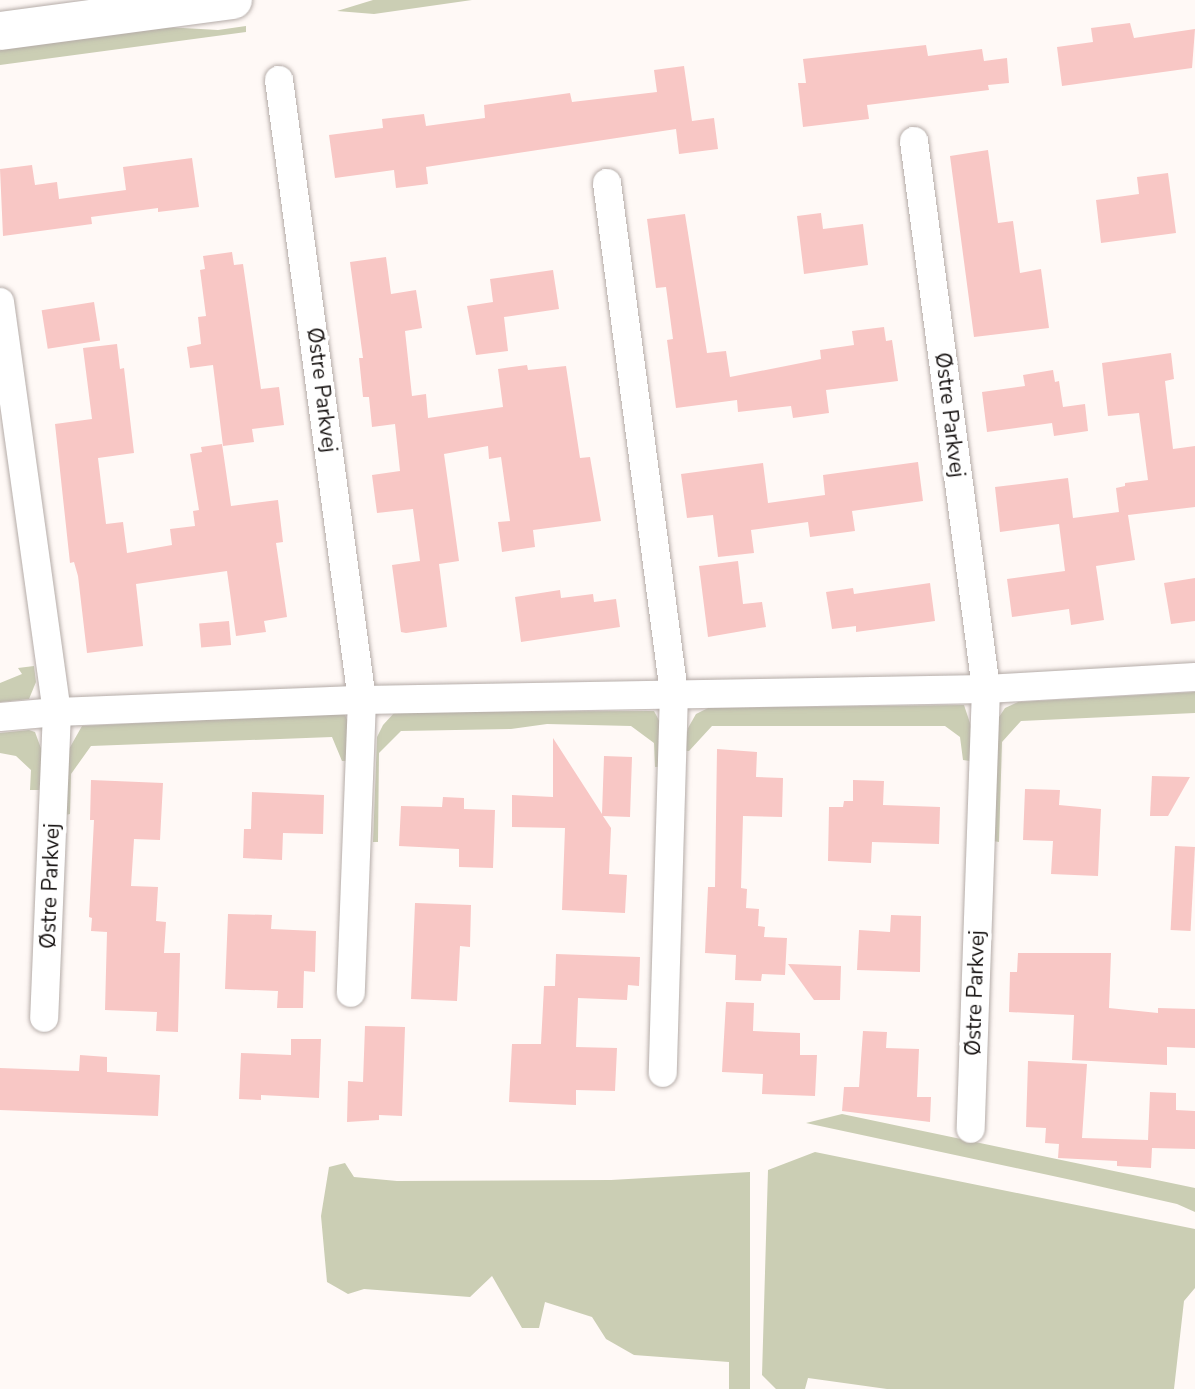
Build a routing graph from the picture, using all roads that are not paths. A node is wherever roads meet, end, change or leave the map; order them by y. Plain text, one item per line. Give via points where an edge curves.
1 (233, 0) edge
2 (0, 31) edge
3 (279, 80) dead end
4 (914, 141) dead end
5 (607, 183) dead end
6 (0, 302) edge
7 (1195, 677) edge
8 (986, 689) junction
9 (674, 693) junction
10 (362, 700) junction
11 (57, 712) junction
12 (0, 717) edge
13 (351, 993) dead end
14 (44, 1018) dead end
15 (663, 1073) dead end
16 (971, 1129) dead end

1 - 2 street
3 - 10 street, Østre Parkvej
4 - 8 street, Østre Parkvej
5 - 9 street
6 - 11 street, Østre Parkvej
7 - 8 street
8 - 9 street
8 - 16 street, Østre Parkvej
9 - 10 street
9 - 15 street
10 - 11 street
10 - 13 street, Østre Parkvej
11 - 12 street
11 - 14 street, Østre Parkvej

